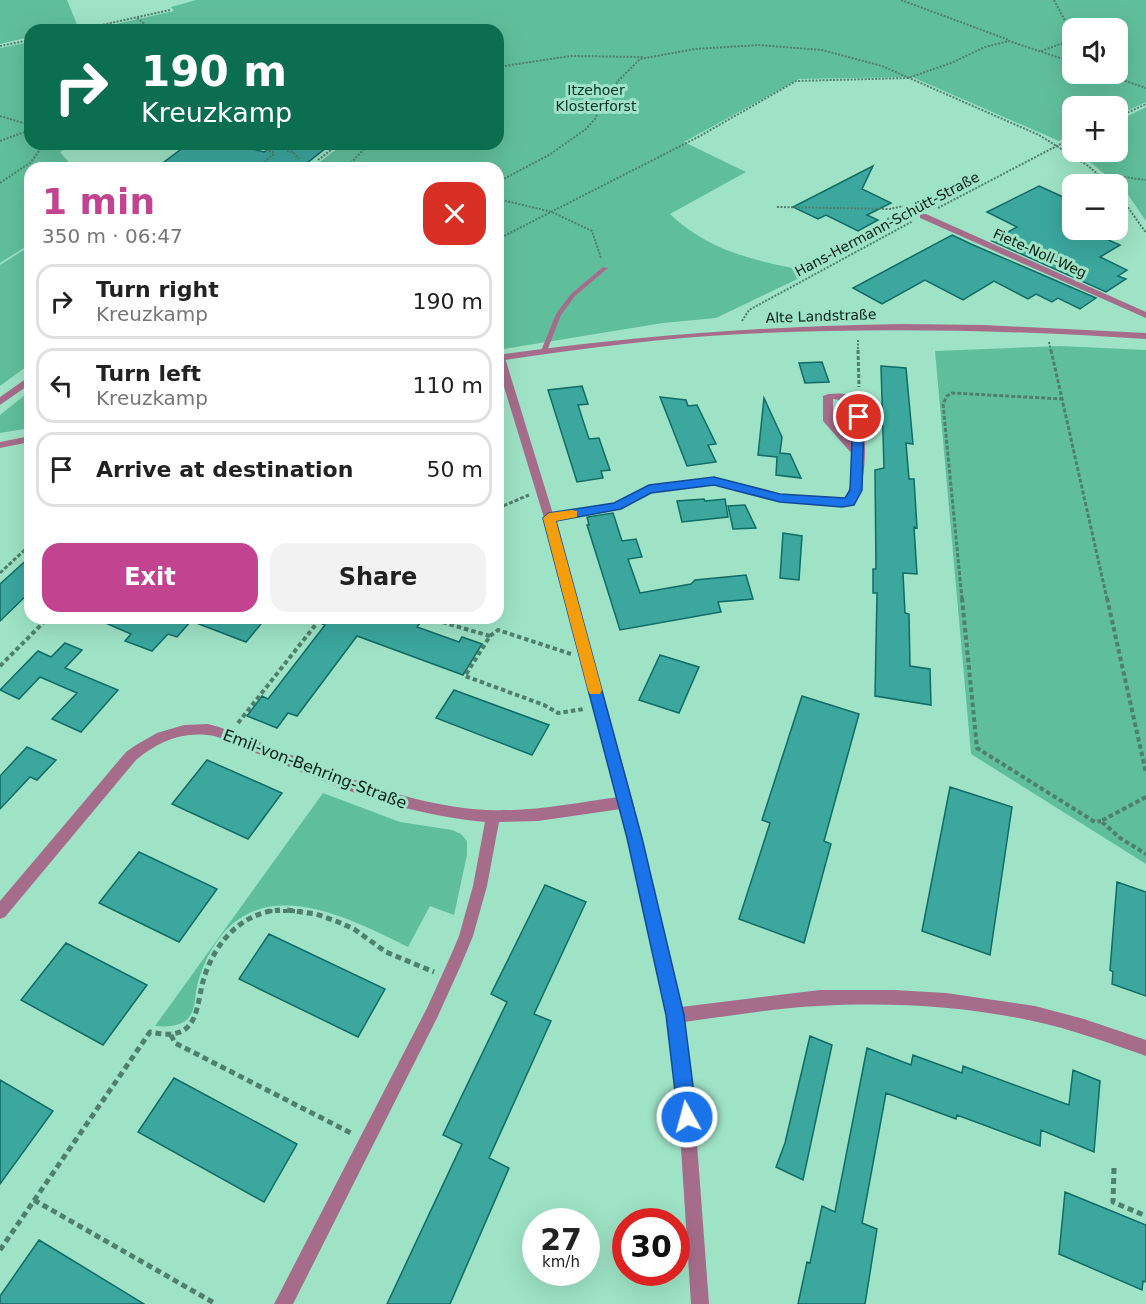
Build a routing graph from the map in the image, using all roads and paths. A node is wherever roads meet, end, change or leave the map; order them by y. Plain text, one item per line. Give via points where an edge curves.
1 (901, 0) edge
2 (1054, 0) edge
3 (170, 10) dead end
4 (137, 18) junction
5 (1064, 18) edge
6 (108, 24) edge
7 (144, 24) edge
8 (24, 40) edge
9 (1010, 40) junction
10 (1062, 43) edge
11 (0, 46) edge
12 (1040, 51) junction
13 (643, 57) junction
14 (1062, 59) edge
15 (504, 65) edge
16 (909, 78) junction
17 (1128, 82) edge
18 (1146, 88) edge
19 (1146, 104) edge
20 (1128, 112) edge
21 (0, 116) edge
22 (24, 123) edge
23 (24, 132) edge
24 (0, 141) edge
25 (1062, 142) edge
26 (1058, 144) junction
27 (42, 150) edge
28 (267, 150) edge
29 (278, 150) edge
30 (331, 150) edge
31 (363, 150) edge
32 (274, 154) junction
33 (32, 162) edge
34 (264, 162) edge
35 (314, 162) edge
36 (352, 162) edge
37 (24, 168) edge
38 (1098, 174) edge
39 (1128, 178) edge
40 (504, 179) edge
41 (1146, 180) edge
42 (0, 183) edge
43 (504, 200) edge
44 (777, 207) dead end
45 (1128, 207) edge
46 (552, 212) junction
47 (923, 216) junction
48 (869, 230) dead end
49 (1146, 233) edge
50 (504, 236) edge
51 (605, 268) joint
52 (1146, 315) edge
53 (857, 328) junction
54 (1047, 330) junction
55 (738, 333) junction
56 (1146, 336) edge
57 (544, 351) junction
58 (504, 357) edge
59 (504, 374) edge
60 (24, 384) edge
61 (859, 399) junction
62 (1062, 399) junction
63 (0, 402) edge
64 (24, 440) edge
65 (0, 445) edge
66 (857, 453) junction
67 (541, 492) junction
68 (504, 506) edge
69 (549, 518) junction
70 (24, 551) edge
71 (0, 573) edge
72 (42, 624) edge
73 (316, 624) edge
74 (449, 624) edge
75 (490, 636) junction
76 (587, 659) junction
77 (0, 666) edge
78 (600, 706) junction
79 (229, 736) junction
80 (1146, 773) edge
81 (1146, 797) edge
82 (626, 802) junction
83 (493, 816) junction
84 (1101, 820) junction
85 (1146, 854) edge
86 (0, 912) edge
87 (448, 978) junction
88 (675, 1015) junction
89 (171, 1035) junction
90 (1146, 1048) edge
91 (366, 1141) junction
92 (1114, 1168) dead end
93 (34, 1200) junction
94 (1146, 1216) edge
95 (0, 1250) edge
96 (216, 1304) edge
97 (283, 1304) edge
98 (700, 1304) edge

1 - 9 path
2 - 5 path
3 - 4 path
4 - 6 path
4 - 7 path
8 - 11 path
9 - 12 path
9 - 16 path
10 - 12 path
12 - 14 path
13 - 15 path via 570,56
13 - 16 path via 682,50 773,44 854,57
13 - 40 path via 615,85 596,119 579,136
16 - 26 path
16 - 46 path via 796,81 700,136
17 - 18 path
19 - 20 path
21 - 22 path
23 - 24 path
25 - 26 path, Hans-Hermann-Schütt-Straße
26 - 38 path
26 - 47 path, Hans-Hermann-Schütt-Straße
27 - 33 path
28 - 32 path
29 - 32 path
30 - 35 path
31 - 36 path
32 - 34 path
37 - 42 path
39 - 41 path
43 - 46 path
44 - 48 path via 905,207
45 - 49 path
46 - 50 path
46 - 51 path via 592,231
47 - 52 street, Fiete-Noll-Weg
47 - 55 path, Hans-Hermann-Schütt-Straße via 749,310
51 - 57 lane via 573,295 558,315
53 - 54 street, Alte Landstraße
53 - 55 street, Alte Landstraße
53 - 61 path
54 - 56 street, Alte Landstraße
54 - 62 path
55 - 57 street, Alte Landstraße via 608,342
57 - 58 street, Alte Landstraße
59 - 67 street
60 - 63 street
61 - 66 street
61 - 66 street via 828,396 828,420
62 - 80 path
62 - 84 path via 952,393 943,404 977,748 1076,811 1095,822
64 - 65 street
66 - 69 street via 856,490 850,502 780,498 714,481 649,489 617,506
67 - 68 path
67 - 69 street
69 - 76 street
70 - 71 path
72 - 77 path
73 - 79 path
74 - 75 path
75 - 76 path via 498,630
75 - 78 path via 465,676 558,713
76 - 78 street
78 - 82 street
79 - 83 street, Emil-von-Behring-Straße via 396,802
79 - 86 street, Emil-von-Behring-Straße via 207,729 184,730 141,748
81 - 84 path
82 - 83 street, Emil-von-Behring-Straße
82 - 88 street
83 - 87 street via 473,914
84 - 85 path
87 - 89 path via 371,943 356,930 333,920 275,910 247,919 225,939 205,975 198,1011 187,1027
87 - 91 street
88 - 90 street via 818,998 976,1004 1055,1018
88 - 98 street via 687,1117
89 - 91 path via 175,1043
89 - 93 path via 150,1032
91 - 97 street
92 - 94 path via 1113,1202
93 - 95 path
93 - 96 path

